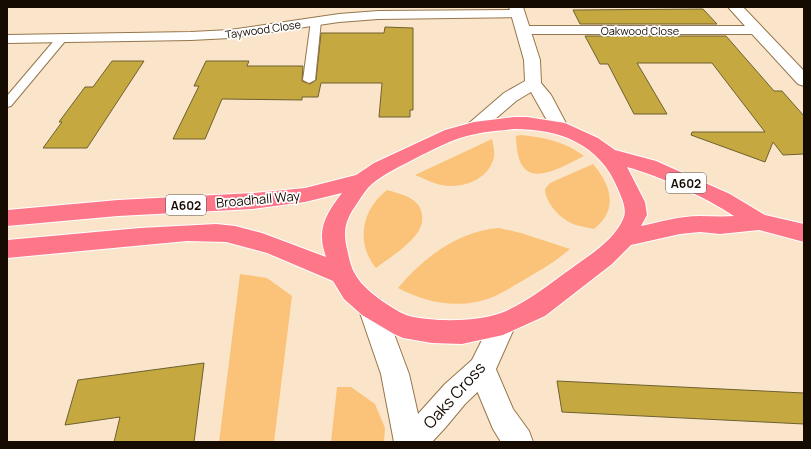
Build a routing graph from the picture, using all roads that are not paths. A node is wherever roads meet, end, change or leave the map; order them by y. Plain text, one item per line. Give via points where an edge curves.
1 (735, 7) edge
2 (517, 11) edge
3 (316, 21) junction
4 (524, 30) junction
5 (756, 30) junction
6 (62, 38) junction
7 (7, 39) edge
8 (309, 80) dead end
9 (804, 81) edge
10 (533, 83) junction
11 (7, 103) edge
12 (559, 127) junction
13 (474, 128) junction
14 (608, 155) junction
15 (363, 180) junction
16 (7, 218) edge
17 (759, 222) junction
18 (804, 233) edge
19 (624, 238) junction
20 (7, 249) edge
21 (341, 274) junction
22 (371, 307) junction
23 (503, 324) junction
24 (482, 369) junction
25 (410, 442) edge
26 (518, 442) edge

1 - 5 street
2 - 3 street, Taywood Close via 399,14
2 - 4 street
3 - 6 street, Taywood Close via 230,34 153,38
3 - 8 lane
4 - 5 street, Oakwood Close
4 - 10 street via 532,60
5 - 9 street
6 - 7 street, Taywood Close
6 - 11 lane
10 - 12 street
10 - 13 street via 510,97
12 - 13 highway via 514,123
12 - 14 highway via 591,142
13 - 15 highway via 425,146
14 - 17 highway, A602 via 649,166 723,199
14 - 19 highway via 622,174 634,202 636,216
15 - 16 highway, Broadhall Way / A602 via 322,192 279,198
15 - 21 highway via 340,211 335,223 333,238
17 - 18 highway, A602
17 - 19 highway, A602 via 720,226 680,226
19 - 23 highway via 604,257 536,308
20 - 21 highway, A602 via 135,236 212,232 255,240
21 - 22 highway via 353,292
22 - 23 highway via 404,326 432,331 462,332
22 - 25 street, Oaks Cross via 395,374
23 - 24 street, Oaks Cross
24 - 25 street, Oaks Cross
24 - 26 street via 503,419

